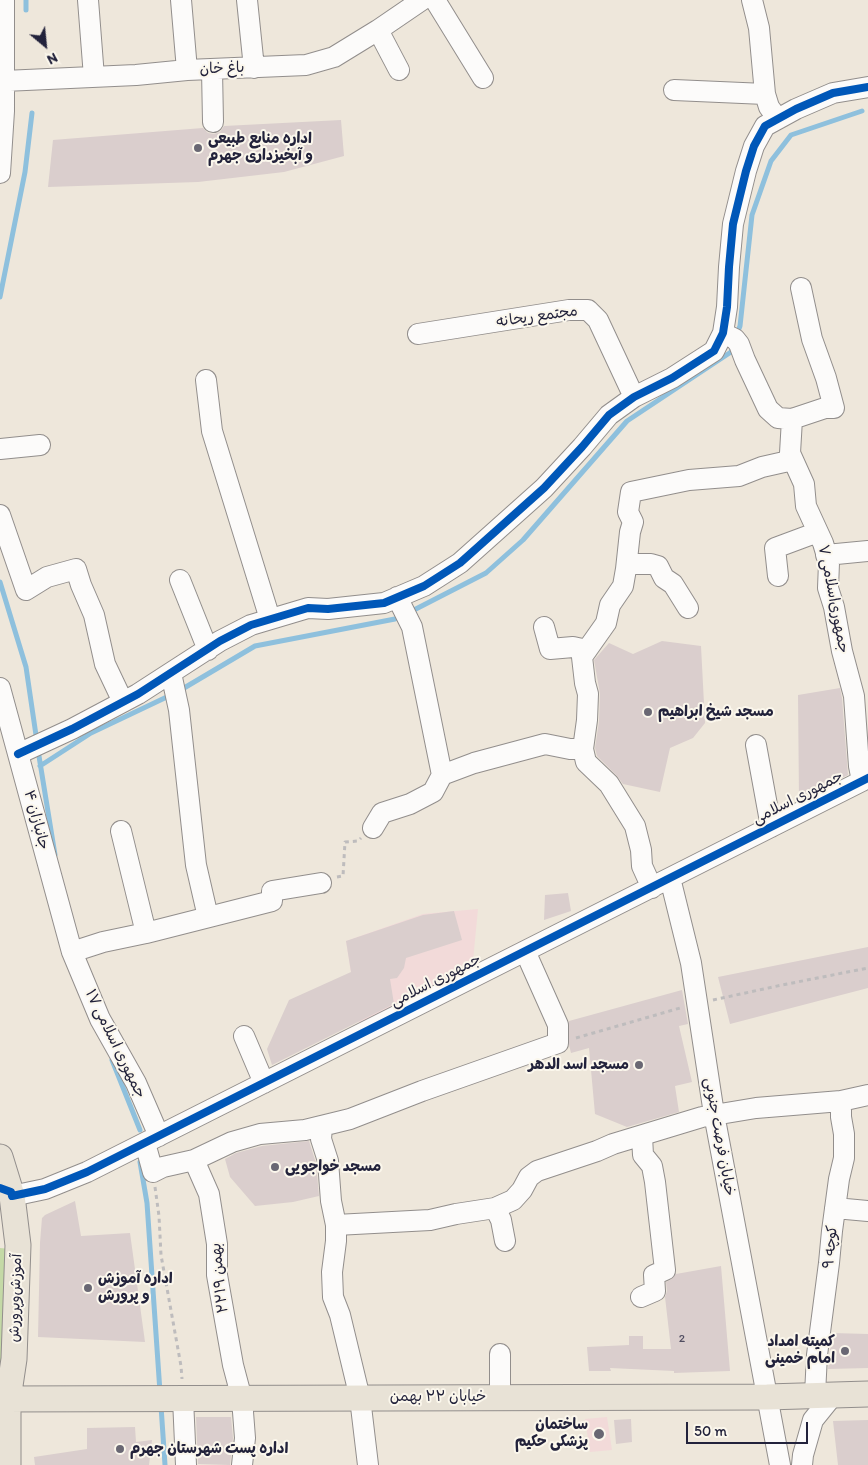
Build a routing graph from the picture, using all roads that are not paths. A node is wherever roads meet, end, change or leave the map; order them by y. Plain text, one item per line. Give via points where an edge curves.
1 (4, 0) edge
2 (88, 0) edge
3 (181, 0) edge
4 (247, 0) edge
5 (422, 0) edge
6 (435, 0) edge
7 (752, 0) edge
8 (378, 30) junction
9 (254, 68) junction
10 (187, 70) junction
11 (212, 70) junction
12 (399, 70) dead end
13 (94, 77) junction
14 (483, 78) dead end
15 (4, 81) junction
16 (868, 87) edge
17 (674, 90) dead end
18 (765, 94) junction
19 (778, 119) junction
20 (213, 122) dead end
21 (1, 135) edge
22 (0, 173) edge
23 (802, 288) dead end
24 (418, 334) dead end
25 (733, 339) junction
26 (206, 380) dead end
27 (634, 397) junction
28 (792, 419) junction
29 (40, 445) dead end
30 (0, 448) edge
31 (793, 460) junction
32 (0, 515) edge
33 (818, 532) junction
34 (868, 551) edge
35 (826, 555) junction
36 (627, 564) junction
37 (778, 576) dead end
38 (180, 580) dead end
39 (397, 598) junction
40 (688, 608) dead end
41 (270, 619) junction
42 (544, 627) dead end
43 (208, 650) junction
44 (587, 650) junction
45 (171, 674) junction
46 (0, 688) edge
47 (123, 702) junction
48 (756, 745) dead end
49 (583, 749) junction
50 (18, 754) junction
51 (442, 775) junction
52 (865, 780) edge
53 (771, 827) junction
54 (373, 828) road end
55 (121, 831) dead end
56 (670, 878) junction
57 (322, 882) road end
58 (652, 888) junction
59 (208, 917) junction
60 (146, 933) junction
61 (525, 951) junction
62 (72, 952) junction
63 (244, 1036) dead end
64 (264, 1083) junction
65 (868, 1095) edge
66 (840, 1101) junction
67 (714, 1114) junction
68 (322, 1127) junction
69 (642, 1136) junction
70 (152, 1140) junction
71 (0, 1157) edge
72 (194, 1160) junction
73 (6, 1192) edge
74 (495, 1208) junction
75 (835, 1208) junction
76 (868, 1211) edge
77 (336, 1225) junction
78 (505, 1241) dead end
79 (641, 1297) dead end
80 (500, 1354) dead end
81 (7, 1364) edge
82 (3, 1393) edge
83 (824, 1394) junction
84 (868, 1394) edge
85 (500, 1397) junction
86 (767, 1397) junction
87 (360, 1398) junction
88 (183, 1399) junction
89 (242, 1399) junction
90 (8, 1465) edge
91 (186, 1465) edge
92 (242, 1465) edge
93 (368, 1465) edge
94 (780, 1465) edge
95 (802, 1465) edge

1 - 15 street
2 - 13 street
3 - 10 street
4 - 9 street
5 - 8 street, باغ خان
6 - 14 street
7 - 18 street via 759,28
8 - 9 street, باغ خان via 334,57 306,66
8 - 12 street
9 - 11 street, باغ خان
10 - 11 street, باغ خان
10 - 13 street, باغ خان
11 - 20 street
13 - 15 street, باغ خان
15 - 21 street
16 - 19 street via 833,93
17 - 18 street
18 - 19 street via 768,107
19 - 25 street via 765,126 754,146 734,224 727,307
21 - 22 street
23 - 28 street via 812,339 834,408
24 - 27 street, مجتمع ریحانه via 569,310 588,310 598,320
25 - 27 street via 672,378
25 - 28 street via 768,409 778,418
26 - 41 street via 212,431
27 - 39 street via 609,415 544,488 460,563 424,586
28 - 31 street, جمهوری‌اسلامی ۷ via 790,453
29 - 30 street
31 - 33 street, جمهوری‌اسلامی ۷ via 804,484 806,506
31 - 36 street via 739,476 689,480 631,492 628,512 634,522
32 - 47 street via 26,590 47,577 76,569 94,614 105,664
33 - 35 street, جمهوری‌اسلامی ۷
33 - 37 street via 775,548
34 - 35 street
35 - 52 street, جمهوری‌اسلامی ۷ via 828,588 854,696 859,766
36 - 40 street via 658,566 664,578 674,584
36 - 44 street via 623,586 610,605 606,623
38 - 43 street
39 - 41 street via 384,603 308,608
39 - 51 street via 412,627
41 - 43 street via 251,625
42 - 44 street via 550,649 573,647
43 - 45 street
44 - 49 street via 582,657 588,694
45 - 47 street
45 - 59 street via 179,710 196,865
46 - 50 street, جانبازان ۴
47 - 50 street
48 - 53 street
49 - 51 street via 545,744
49 - 58 street via 586,762 609,784 635,826 642,866
50 - 62 street, جانبازان ۴
51 - 54 street via 433,792 382,813
52 - 53 street, جمهوری اسلامی
53 - 56 street, جمهوری اسلامی
55 - 60 street
56 - 58 street, جمهوری اسلامی
56 - 67 street, خیابان فرصت جنوبی via 691,963
57 - 59 street via 272,891 272,901
58 - 61 street, جمهوری اسلامی
59 - 60 street
60 - 62 street
61 - 64 street, جمهوری اسلامی
61 - 68 street via 558,1025 558,1043
62 - 70 street, جمهوری اسلامی ۱۷ via 100,1018 136,1083
63 - 64 street
64 - 70 street, جمهوری اسلامی
65 - 66 street
66 - 67 street
66 - 75 street, کوچه ۹ via 844,1158
67 - 69 street
67 - 86 street, خیابان فرصت جنوبی
68 - 72 street via 260,1134 232,1142
68 - 77 street via 321,1139 328,1161
69 - 74 street via 536,1171 513,1200
69 - 79 street via 643,1155 652,1166 655,1182 665,1270 654,1275 655,1290
70 - 72 street, جمهوری اسلامی ۱۷ via 153,1172
70 - 73 street, جمهوری اسلامی via 45,1189
71 - 73 main road, آموزش‌و‌پرورش
72 - 89 street, ۲۲بهمن ۱۹ via 209,1194 217,1275
73 - 81 main road, آموزش‌و‌پرورش via 18,1245
74 - 77 street via 430,1220
74 - 78 street
75 - 76 street
75 - 83 street, کوچه ۹ via 817,1355
77 - 87 street via 333,1297
80 - 85 street
81 - 82 main road, آموزش‌و‌پرورش
82 - 88 main road, خیابان ۲۲ بهمن
82 - 90 main road, آموزش‌و‌پرورش
83 - 84 main road, خیابان ۲۲ بهمن
83 - 86 main road, خیابان ۲۲ بهمن
83 - 95 street via 813,1420
85 - 86 main road, خیابان ۲۲ بهمن
85 - 87 main road, خیابان ۲۲ بهمن
86 - 94 street, خیابان فرصت جنوبی
87 - 89 main road, خیابان ۲۲ بهمن
87 - 93 street
88 - 89 main road, خیابان ۲۲ بهمن
88 - 91 street
89 - 92 street, ۲۲بهمن ۱۹ via 245,1438

